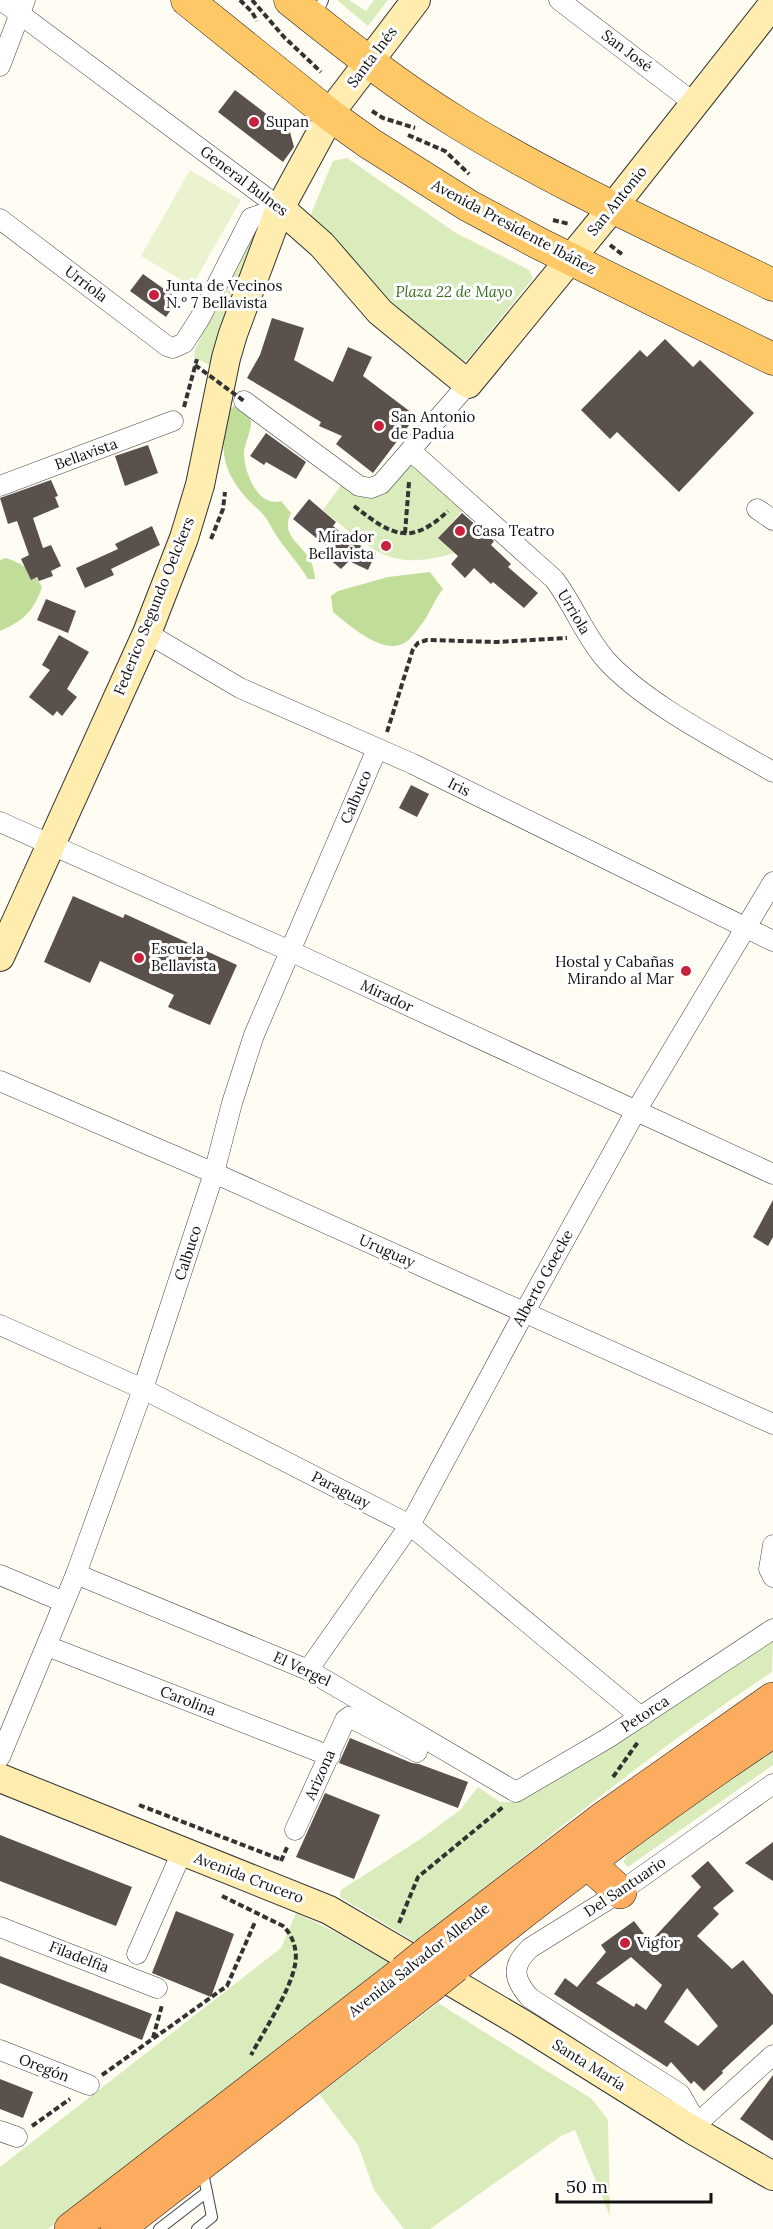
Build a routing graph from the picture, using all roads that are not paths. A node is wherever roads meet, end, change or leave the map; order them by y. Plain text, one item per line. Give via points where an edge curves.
1 (1, 0) edge
2 (187, 0) edge
3 (290, 0) edge
4 (559, 0) edge
5 (410, 2) edge
6 (22, 7) edge
7 (319, 10) edge
8 (770, 15) edge
9 (367, 62) junction
10 (0, 66) edge
11 (694, 103) junction
12 (330, 115) junction
13 (613, 207) junction
14 (280, 208) junction
15 (0, 219) edge
16 (571, 258) junction
17 (773, 285) edge
18 (773, 359) edge
19 (468, 384) junction
20 (244, 401) road end
21 (173, 422) dead end
22 (411, 451) junction
23 (0, 486) edge
24 (147, 633) junction
25 (379, 750) junction
26 (773, 772) edge
27 (0, 822) edge
28 (51, 844) junction
29 (773, 882) edge
30 (746, 927) junction
31 (773, 940) edge
32 (290, 951) junction
33 (0, 957) edge
34 (0, 1081) edge
35 (636, 1111) junction
36 (214, 1173) junction
37 (773, 1174) edge
38 (524, 1313) junction
39 (0, 1325) edge
40 (143, 1389) junction
41 (773, 1424) edge
42 (410, 1525) junction
43 (773, 1545) edge
44 (76, 1574) junction
45 (0, 1575) edge
46 (773, 1577) edge
47 (64, 1602) junction
48 (773, 1629) edge
49 (47, 1646) junction
50 (308, 1670) junction
51 (773, 1700) edge
52 (642, 1726) junction
53 (773, 1731) edge
54 (417, 1752) dead end
55 (330, 1756) junction
56 (0, 1757) edge
57 (0, 1778) edge
58 (773, 1784) edge
59 (513, 1791) joint
60 (295, 1830) dead end
61 (182, 1852) junction
62 (588, 1863) junction
63 (620, 1892) junction
64 (0, 1927) edge
65 (137, 1954) dead end
66 (443, 1959) junction
67 (417, 1980) junction
68 (157, 1988) road end
69 (487, 2003) joint
70 (537, 2003) joint
71 (0, 2050) edge
72 (773, 2055) edge
73 (89, 2085) road end
74 (691, 2129) junction
75 (773, 2176) edge
76 (204, 2178) junction
77 (72, 2229) edge
78 (117, 2229) edge
79 (159, 2229) edge
80 (197, 2229) edge

1 - 6 street, General Bulnes
2 - 12 main road, Avenida Presidente Ibáñez
3 - 7 main road
4 - 11 street, San José
5 - 9 main road, Santa Inés
6 - 10 street
6 - 14 street, General Bulnes
7 - 9 main road
8 - 11 main road, San Antonio
9 - 12 main road, Santa Inés
9 - 13 main road via 500,148
11 - 13 main road, San Antonio
12 - 14 main road, Federico Segundo Oelckers
12 - 16 main road, Avenida Presidente Ibáñez via 469,206
13 - 16 main road, San Antonio
13 - 17 main road
14 - 15 street, Urriola via 251,218 200,318 184,343 173,348
14 - 19 main road, General Bulnes via 326,250 380,312
14 - 24 main road, Federico Segundo Oelckers via 228,350 200,485
16 - 18 main road, Avenida Presidente Ibáñez
16 - 19 main road, San Antonio
19 - 22 street, San Antonio
20 - 22 street via 359,486 371,488 381,484
21 - 23 street, Bellavista
22 - 26 street, Urriola via 554,579 607,661 660,703
24 - 25 street, Iris via 240,688
24 - 28 main road, Federico Segundo Oelckers
25 - 30 street, Iris
25 - 32 street, Calbuco
27 - 28 street, Mirador
28 - 32 street, Mirador
28 - 33 main road, Federico Segundo Oelckers
29 - 30 street, Alberto Goecke
30 - 31 street, Iris
30 - 35 street, Alberto Goecke
32 - 35 street, Mirador
32 - 36 street, Calbuco via 254,1035
34 - 36 street, Uruguay
35 - 37 street, Mirador
35 - 38 street, Alberto Goecke
36 - 38 street, Uruguay
36 - 40 street, Calbuco
38 - 41 street, Uruguay
38 - 42 street, Alberto Goecke
39 - 40 street, Paraguay
40 - 42 street, Paraguay
40 - 44 street, Calbuco
42 - 50 street, Alberto Goecke
42 - 52 street, Paraguay
43 - 46 street via 769,1569
44 - 47 street, Calbuco
44 - 50 street, El Vergel
45 - 47 street
47 - 49 street, Calbuco
48 - 52 street, Petorca
49 - 55 street, Carolina
49 - 56 street, Calbuco
50 - 59 street, El Vergel
51 - 66 highway, Avenida Salvador Allende via 601,1820
52 - 59 street, Petorca
53 - 62 highway, Avenida Salvador Allende via 689,1787
54 - 55 street, Arizona via 350,1717 345,1720
55 - 60 street, Arizona
57 - 61 main road, Avenida Crucero
58 - 63 street, Del Santuario
61 - 65 street
61 - 69 main road, Avenida Crucero via 329,1910
62 - 63 highway
62 - 66 highway, Avenida Salvador Allende
63 - 70 street, Del Santuario via 520,1958 517,1979
64 - 68 street, Filadelfia
66 - 67 highway, Avenida Salvador Allende, bridge
67 - 76 highway, Avenida Salvador Allende
67 - 77 highway, Avenida Salvador Allende
69 - 74 main road, Santa María
70 - 74 street, Santa María via 672,2087 691,2113
71 - 73 street, Oregón
72 - 74 street
74 - 75 main road, Santa María
76 - 78 highway, Avenida Salvador Allende
76 - 79 lane
76 - 80 lane via 212,2217

